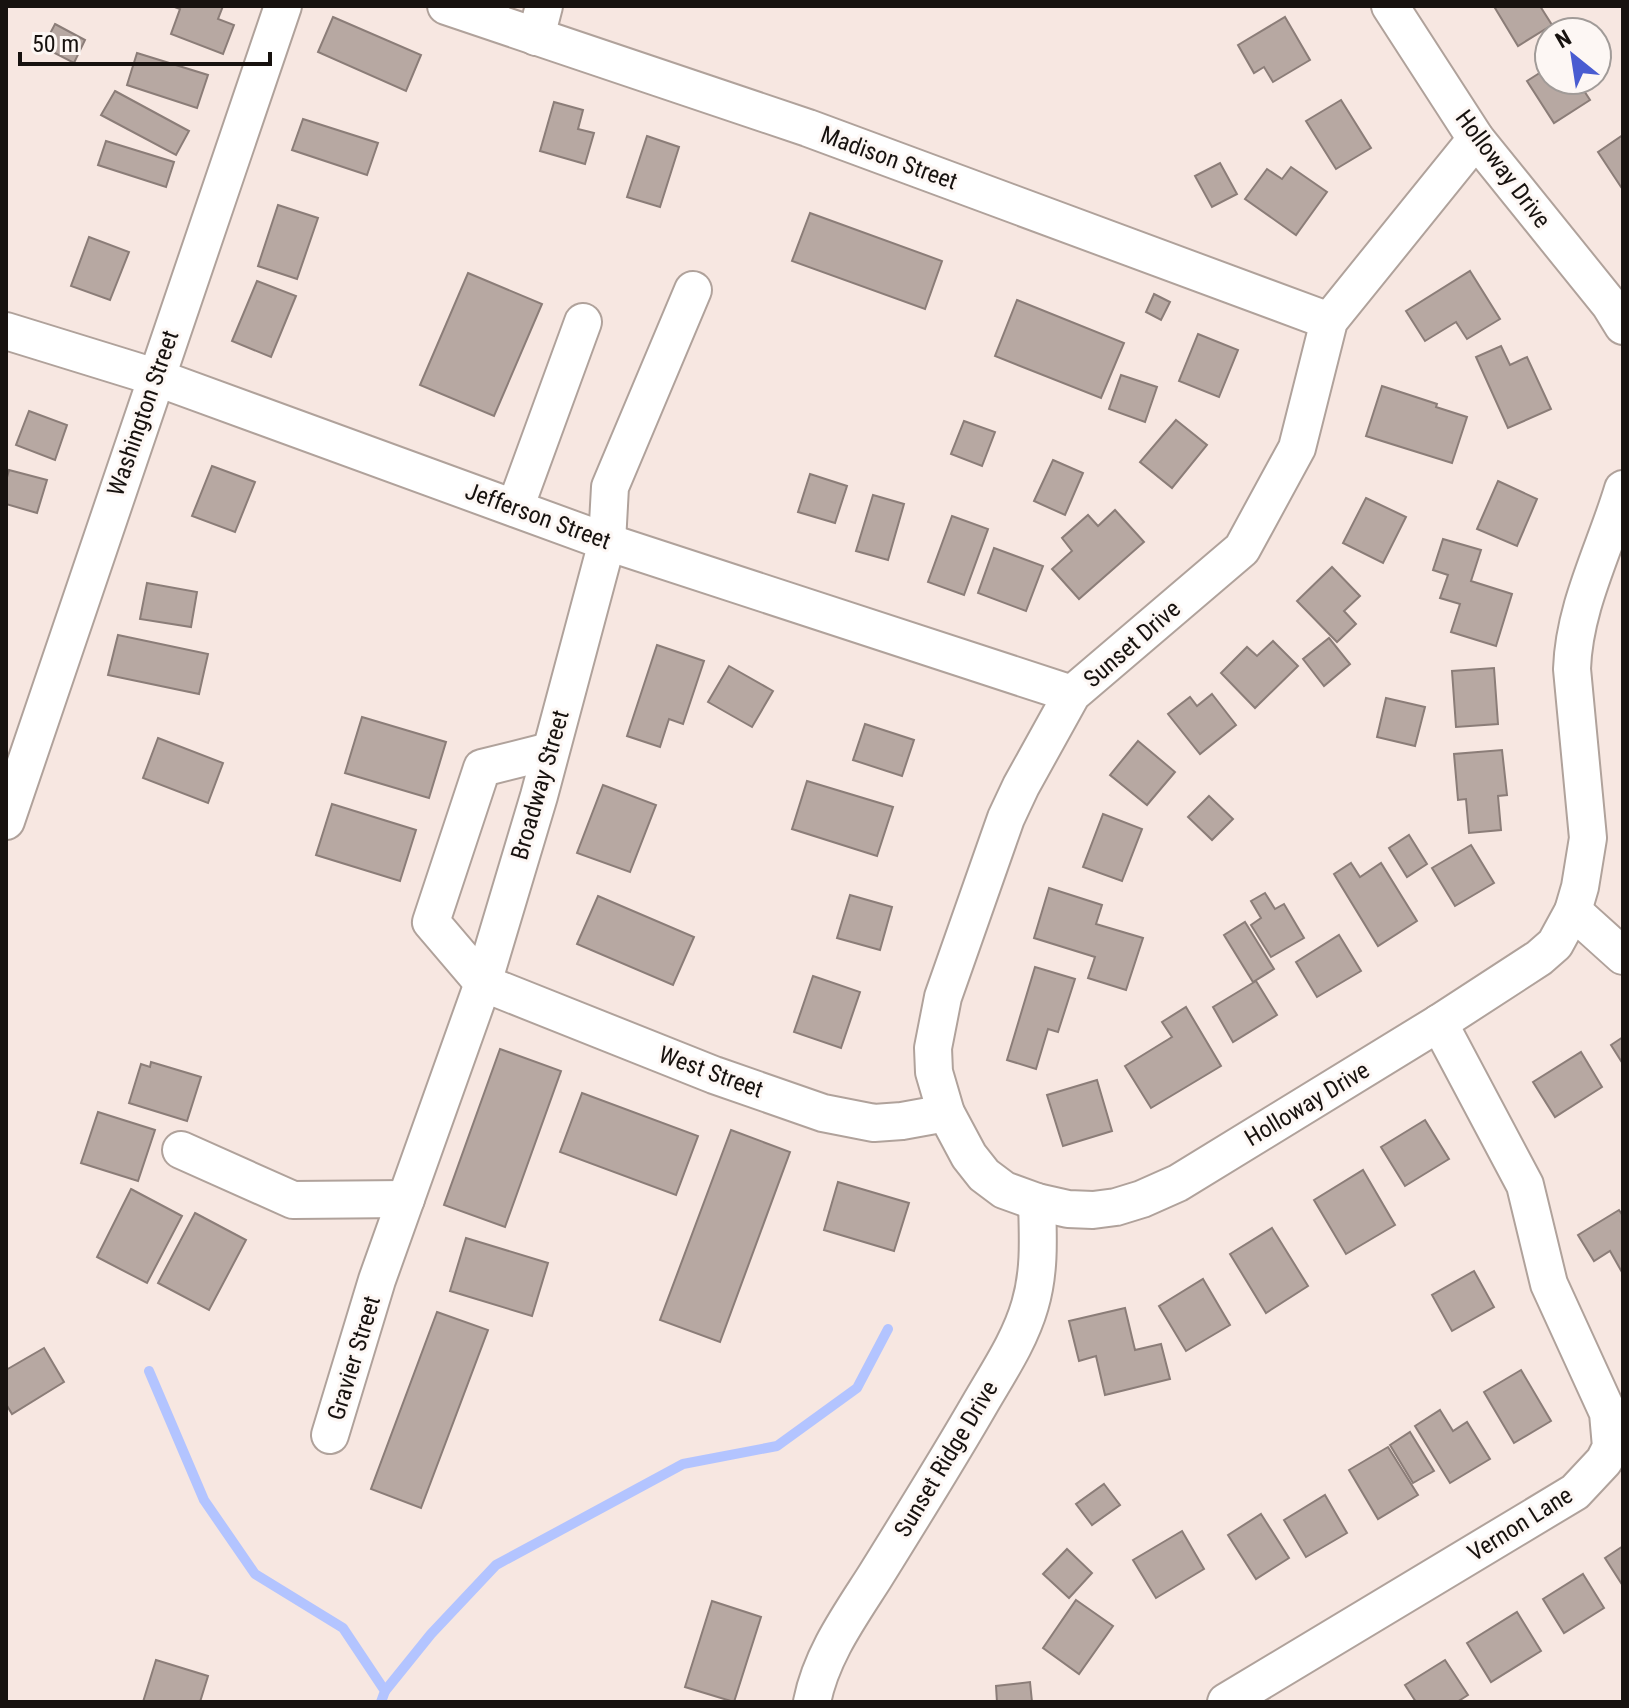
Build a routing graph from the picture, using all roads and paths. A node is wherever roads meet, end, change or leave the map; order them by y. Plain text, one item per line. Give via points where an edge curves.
1 (283, 6) edge
2 (446, 6) edge
3 (1390, 6) edge
4 (540, 22) edge
5 (1476, 139) junction
6 (693, 290) dead end
7 (1329, 321) junction
8 (583, 322) dead end
9 (1623, 326) edge
10 (6, 331) edge
11 (155, 377) junction
12 (1623, 489) edge
13 (515, 508) junction
14 (607, 542) junction
15 (1072, 694) junction
16 (550, 751) junction
17 (6, 821) edge
18 (1573, 911) junction
19 (1623, 956) edge
20 (483, 983) junction
21 (1439, 1023) junction
22 (946, 1113) junction
23 (181, 1150) dead end
24 (1004, 1190) joint
25 (406, 1199) junction
26 (1037, 1202) junction
27 (377, 1280) joint
28 (330, 1435) dead end
29 (812, 1702) edge
30 (1226, 1702) edge

1 - 11 street, Washington Street
2 - 4 street, Madison Street
3 - 5 street, Holloway Drive
4 - 7 street, Madison Street via 808,128
5 - 7 street, Sunset Drive
5 - 9 street, Holloway Drive
6 - 14 street, Broadway Street via 610,487
7 - 15 street, Sunset Drive via 1297,448 1242,549
8 - 13 street
10 - 11 street, Jefferson Street
11 - 13 street, Jefferson Street
11 - 17 street, Washington Street
12 - 18 street, Holloway Drive via 1573,643 1588,838
13 - 14 street, Jefferson Street
14 - 15 street, Jefferson Street
14 - 16 street, Broadway Street
15 - 22 street, Sunset Drive via 1006,818 943,997 933,1048
16 - 20 street, Broadway Street
16 - 20 street via 482,768 431,922
18 - 19 street
18 - 21 street, Holloway Drive via 1555,944 1539,958
20 - 22 street, West Street via 823,1113 874,1123
20 - 25 street, Broadway Street
21 - 26 street, Holloway Drive via 1178,1183 1116,1207 1068,1209
21 - 30 street, Vernon Lane via 1525,1185 1549,1284 1608,1413 1611,1447 1575,1492
22 - 24 street, Sunset Drive via 969,1156
23 - 25 street via 293,1200
24 - 26 street, Holloway Drive
25 - 27 street, Broadway Street
26 - 29 street, Sunset Ridge Drive via 1036,1283 1015,1344 838,1635 822,1665
27 - 28 street, Gravier Street

